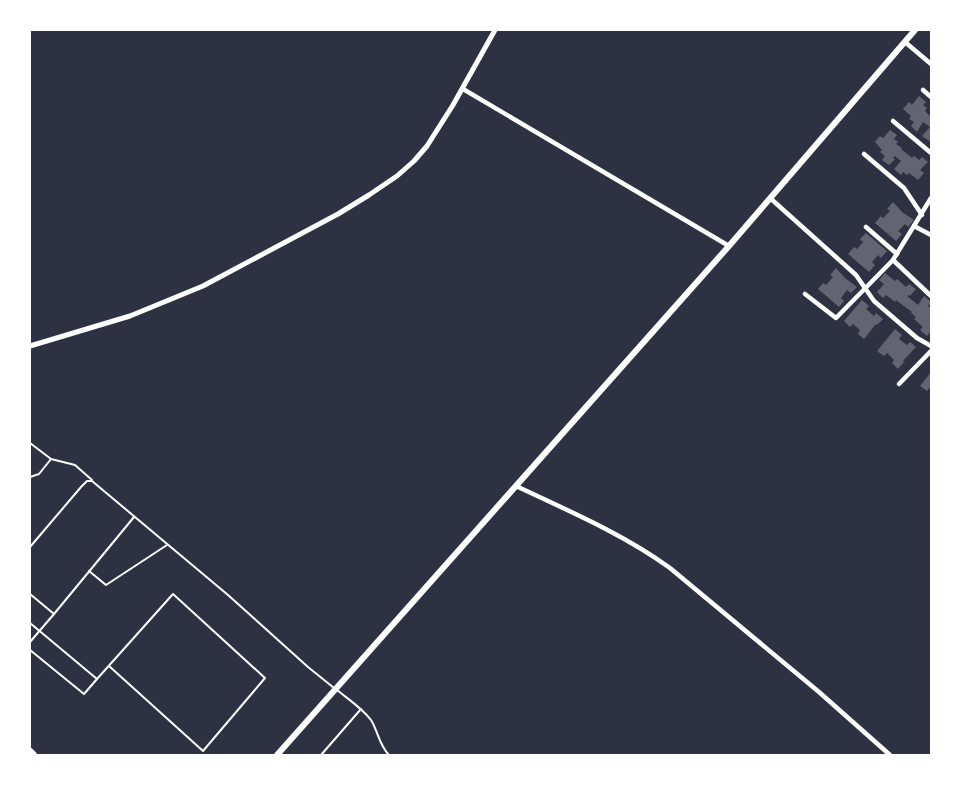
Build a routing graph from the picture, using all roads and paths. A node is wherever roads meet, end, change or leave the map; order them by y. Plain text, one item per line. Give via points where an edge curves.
1 (495, 30) edge
2 (915, 30) edge
3 (904, 42) junction
4 (931, 64) edge
5 (463, 89) junction
6 (923, 90) dead end
7 (931, 97) edge
8 (893, 121) dead end
9 (931, 153) edge
10 (864, 154) dead end
11 (769, 198) junction
12 (931, 198) edge
13 (922, 215) junction
14 (914, 226) junction
15 (866, 227) dead end
16 (931, 235) edge
17 (729, 246) junction
18 (896, 254) junction
19 (893, 260) junction
20 (865, 287) junction
21 (805, 294) dead end
22 (931, 296) edge
23 (30, 346) edge
24 (931, 346) edge
25 (931, 351) edge
26 (899, 384) dead end
27 (30, 443) edge
28 (50, 460) junction
29 (30, 477) edge
30 (92, 481) junction
31 (516, 486) junction
32 (134, 517) junction
33 (167, 544) junction
34 (30, 547) edge
35 (89, 571) junction
36 (30, 594) edge
37 (54, 614) junction
38 (30, 623) edge
39 (40, 631) junction
40 (30, 642) edge
41 (30, 650) edge
42 (109, 666) junction
43 (97, 679) junction
44 (335, 688) junction
45 (360, 709) junction
46 (30, 752) edge
47 (34, 755) edge
48 (277, 755) edge
49 (321, 755) edge
50 (389, 755) edge
51 (890, 755) edge

1 - 5 street
2 - 3 main road
3 - 4 street
3 - 11 main road
5 - 17 street
5 - 23 street via 414,161 390,181 338,214 203,286 130,316
6 - 7 street
8 - 9 street
10 - 13 street via 908,193
11 - 17 main road
11 - 20 street via 856,275
12 - 13 street
13 - 14 street
14 - 16 street
14 - 18 street
15 - 18 street
17 - 31 main road
18 - 19 street
19 - 20 street
19 - 22 street
20 - 21 street via 836,318
20 - 24 street via 869,297
25 - 26 street
27 - 28 lane
28 - 29 lane via 39,474
28 - 30 lane via 75,465
30 - 32 lane
30 - 34 lane via 80,487
31 - 44 main road
31 - 51 street via 627,540 656,558
32 - 33 lane
32 - 35 lane
33 - 35 lane via 106,585
33 - 44 lane
35 - 37 lane
36 - 37 lane
37 - 39 lane
38 - 39 lane
39 - 40 lane
39 - 43 lane
41 - 43 lane via 84,694
42 - 42 lane via 172,594 265,678 203,751
42 - 43 lane
44 - 45 lane
44 - 48 main road
45 - 49 lane
45 - 50 lane via 371,720
46 - 47 highway

